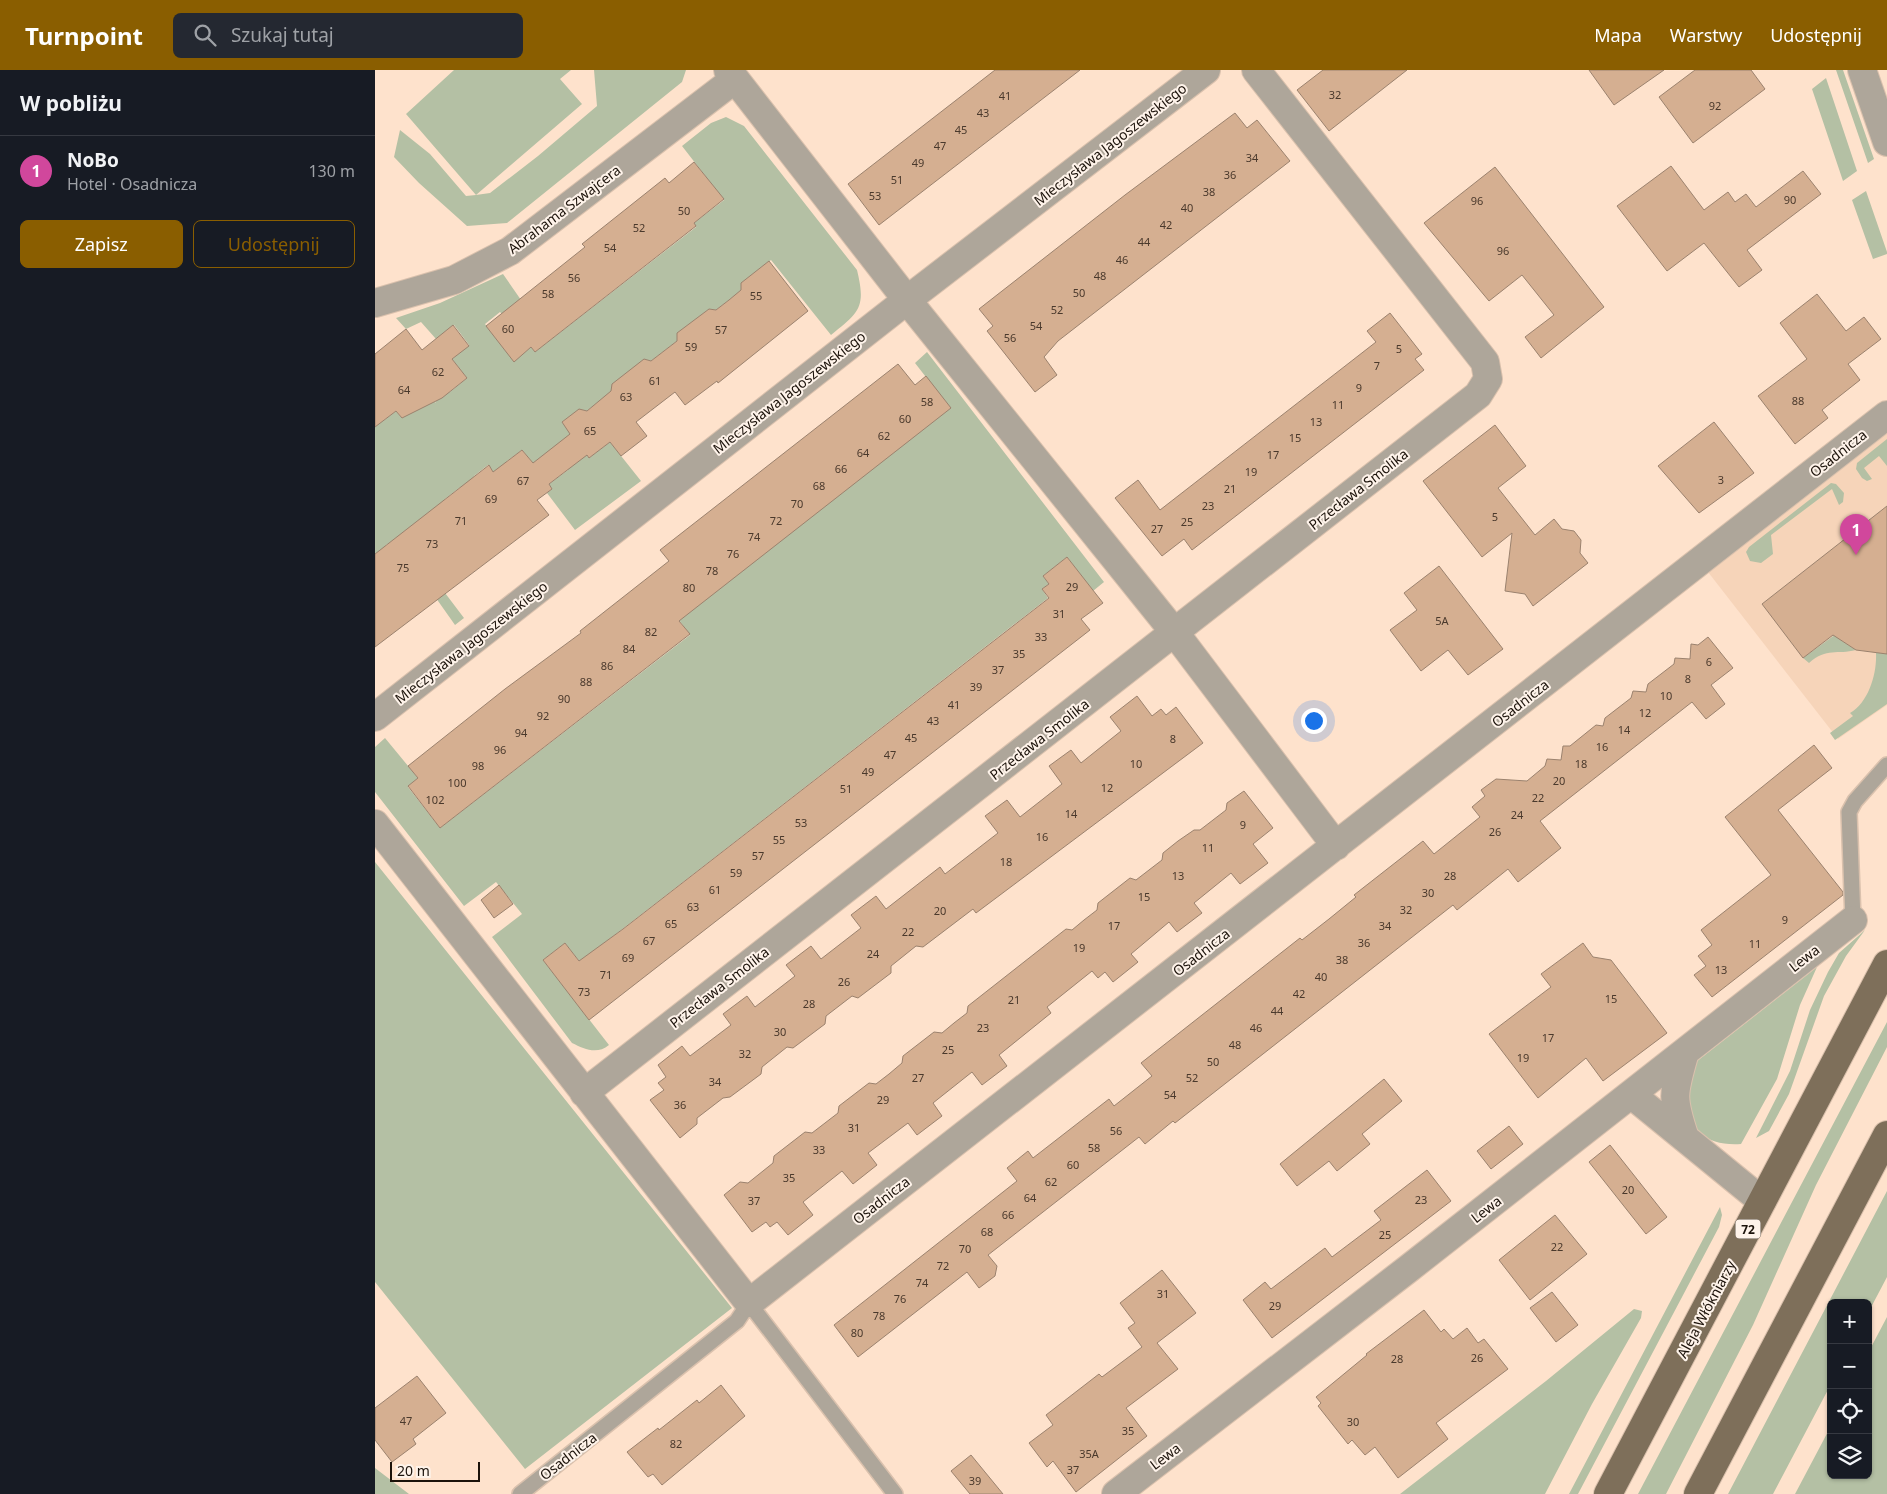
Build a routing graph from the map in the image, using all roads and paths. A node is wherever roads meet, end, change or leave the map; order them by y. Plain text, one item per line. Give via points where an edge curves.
1 (1206, 70) edge
2 (1256, 70) edge
3 (1862, 70) edge
4 (731, 74) edge
5 (1887, 142) edge
6 (907, 300) junction
7 (375, 303) edge
8 (1887, 414) edge
9 (1175, 633) junction
10 (375, 718) edge
11 (1887, 765) edge
12 (375, 824) edge
13 (1337, 846) junction
14 (1853, 920) joint
15 (1887, 964) edge
16 (1685, 1052) junction
17 (584, 1092) junction
18 (1632, 1095) junction
19 (1887, 1135) edge
20 (1685, 1138) junction
21 (1762, 1202) junction
22 (749, 1302) junction
23 (520, 1494) edge
24 (895, 1494) edge
25 (1116, 1494) edge
26 (1608, 1494) edge
27 (1698, 1494) edge

1 - 6 street, Mieczysława Jagoszewskiego
2 - 9 street, Przecława Smolika via 1485,362 1488,379 1479,395
3 - 5 street
4 - 6 street
4 - 7 street, Abrahama Szwajcera via 510,251 454,280
6 - 9 street
6 - 10 street, Mieczysława Jagoszewskiego
8 - 13 street, Osadnicza
9 - 13 street
9 - 17 street, Przecława Smolika
11 - 14 lane via 1849,812
12 - 17 street
13 - 22 street, Osadnicza
14 - 16 street, Lewa
15 - 21 main road, Aleja Włókniarzy / 72
16 - 18 street, Lewa
16 - 20 street via 1675,1086 1674,1106
17 - 22 street
18 - 20 street
18 - 25 street, Lewa
19 - 27 main road
20 - 21 street
21 - 26 main road, Aleja Włókniarzy / 72
22 - 23 lane, Osadnicza via 737,1321
22 - 24 lane

